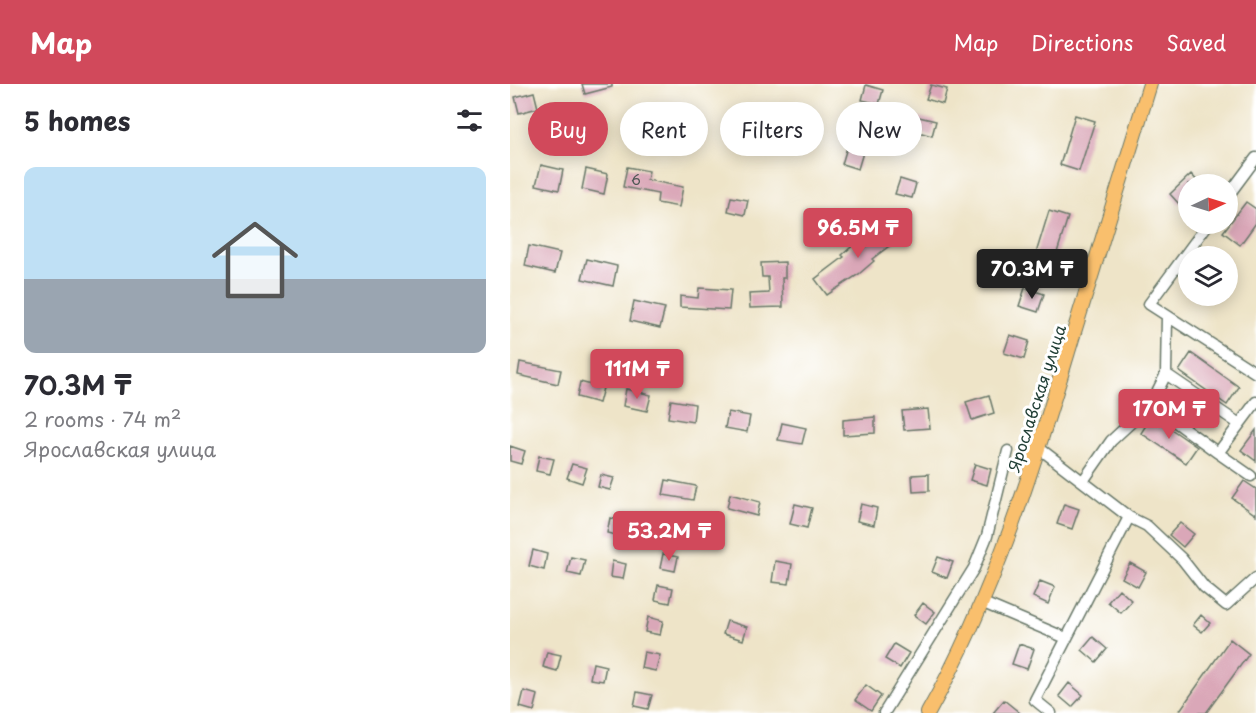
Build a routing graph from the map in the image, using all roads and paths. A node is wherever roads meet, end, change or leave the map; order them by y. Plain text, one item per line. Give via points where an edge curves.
1 (1150, 84) edge
2 (1256, 158) edge
3 (1238, 182) edge
4 (1201, 234) edge
5 (1167, 316) junction
6 (1256, 373) edge
7 (1166, 374) junction
8 (1256, 402) edge
9 (1151, 404) junction
10 (1238, 423) junction
11 (1039, 448) junction
12 (1008, 451) dead end
13 (1218, 453) junction
14 (1254, 476) edge
15 (1083, 481) junction
16 (1129, 517) junction
17 (1256, 578) edge
18 (981, 602) junction
19 (1066, 638) junction
20 (884, 713) edge
21 (928, 713) edge
22 (1051, 713) edge

1 - 11 main road, Ярославская улица
2 - 3 street
4 - 5 street via 1149,304
5 - 6 street
5 - 7 street
7 - 9 street
7 - 10 street
8 - 10 street
9 - 13 street
9 - 15 street via 1112,441
10 - 13 street
11 - 15 street
11 - 18 main road, Ярославская улица
12 - 20 street via 987,536 974,568
13 - 14 street
15 - 16 street
16 - 17 street via 1156,534 1182,558 1204,587 1226,605
16 - 19 street
18 - 19 street
18 - 21 main road, Ярославская улица
19 - 22 street via 1035,699

